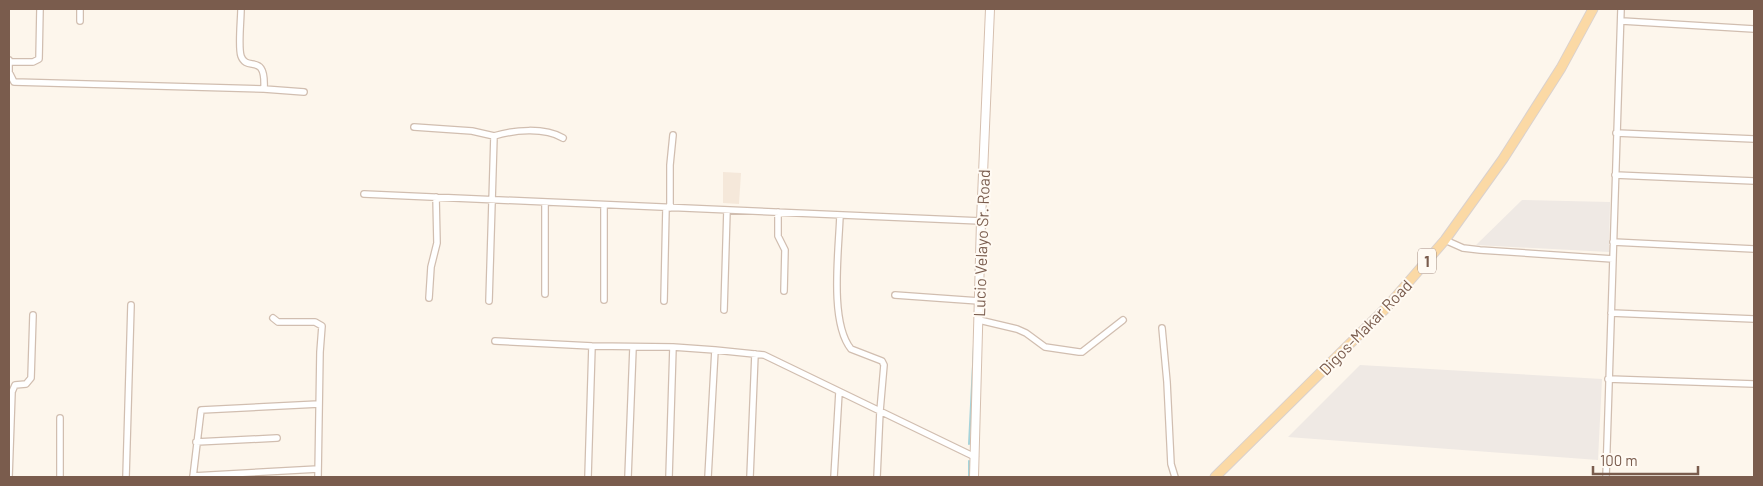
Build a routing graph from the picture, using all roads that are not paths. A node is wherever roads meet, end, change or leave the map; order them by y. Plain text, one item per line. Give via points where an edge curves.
1 (40, 9) edge
2 (80, 9) edge
3 (241, 9) edge
4 (990, 9) edge
5 (1593, 9) edge
6 (1621, 9) edge
7 (80, 21) dead end
8 (1622, 21) junction
9 (1754, 29) edge
10 (9, 61) edge
11 (264, 89) junction
12 (304, 92) dead end
13 (414, 127) dead end
14 (1616, 133) junction
15 (673, 135) dead end
16 (494, 136) junction
17 (563, 138) dead end
18 (1754, 139) edge
19 (1615, 175) junction
20 (1754, 181) edge
21 (364, 194) dead end
22 (436, 197) junction
23 (492, 201) junction
24 (546, 203) junction
25 (604, 205) junction
26 (668, 208) junction
27 (726, 210) junction
28 (778, 212) junction
29 (840, 215) junction
30 (981, 221) junction
31 (1445, 240) junction
32 (1613, 242) junction
33 (1754, 248) edge
34 (1613, 258) junction
35 (784, 292) dead end
36 (546, 294) dead end
37 (895, 295) dead end
38 (429, 298) dead end
39 (604, 300) dead end
40 (489, 301) dead end
41 (664, 301) dead end
42 (979, 301) junction
43 (131, 305) dead end
44 (724, 310) dead end
45 (1611, 313) junction
46 (33, 315) dead end
47 (273, 318) dead end
48 (1754, 319) edge
49 (979, 320) junction
50 (1124, 320) dead end
51 (1162, 328) dead end
52 (495, 341) dead end
53 (592, 346) junction
54 (673, 347) junction
55 (633, 348) junction
56 (715, 350) junction
57 (755, 354) junction
58 (1608, 379) junction
59 (1754, 384) edge
60 (839, 392) junction
61 (319, 404) junction
62 (880, 411) junction
63 (60, 418) dead end
64 (277, 438) dead end
65 (196, 442) junction
66 (975, 456) junction
67 (318, 470) junction
68 (9, 477) edge
69 (60, 477) edge
70 (126, 477) edge
71 (192, 477) edge
72 (318, 477) edge
73 (588, 477) edge
74 (628, 477) edge
75 (669, 477) edge
76 (708, 477) edge
77 (750, 477) edge
78 (834, 477) edge
79 (876, 477) edge
80 (974, 477) edge
81 (1175, 477) edge
82 (1215, 477) edge
83 (1606, 477) edge

1 - 10 street via 39,59 33,62
2 - 7 street
3 - 11 street via 240,54 245,62 261,67
4 - 30 main road, Lucio Velayo Sr. Road
5 - 31 main road, Digos-Makar Road / 1 via 1561,68 1503,159
6 - 8 street
8 - 9 street
8 - 14 street
10 - 11 street via 9,72 14,82
11 - 12 street
13 - 16 street via 472,131
14 - 18 street
14 - 19 street
15 - 26 street
16 - 17 street via 516,131
16 - 23 street
19 - 20 street
19 - 32 street
21 - 22 street
22 - 23 street
22 - 38 street via 438,243
23 - 24 street
23 - 40 street
24 - 25 street
24 - 36 street
25 - 26 street
25 - 39 street
26 - 27 street
26 - 41 street
27 - 28 street
27 - 44 street
28 - 29 street
28 - 35 street via 778,236 785,250
29 - 30 street
29 - 62 street via 837,289 841,329 850,349 883,362
30 - 42 main road, Lucio Velayo Sr. Road
31 - 34 street via 1475,250
31 - 82 main road, Digos-Makar Road / 1 via 1386,308
32 - 33 street
32 - 34 street
34 - 45 street
37 - 42 street
42 - 49 main road, Lucio Velayo Sr. Road
43 - 70 street
45 - 48 street
45 - 58 street
46 - 68 street via 31,378 26,384 15,385 12,392
47 - 61 street via 278,322 315,322 322,326
49 - 50 street via 1017,329 1045,348 1079,352
49 - 66 main road, Lucio Velayo Sr. Road
51 - 81 street via 1168,382 1170,464
52 - 53 street
53 - 55 street
53 - 73 street
54 - 55 street
54 - 56 street
54 - 75 street
55 - 74 street
56 - 57 street
56 - 76 street
57 - 60 street via 764,355
57 - 77 street
58 - 59 street
58 - 83 street
60 - 62 street
60 - 78 street
61 - 65 street via 201,410
61 - 67 street
62 - 66 street
62 - 79 street
63 - 69 street
64 - 65 street
65 - 71 street
66 - 80 main road, Lucio Velayo Sr. Road
67 - 71 street
67 - 72 street

